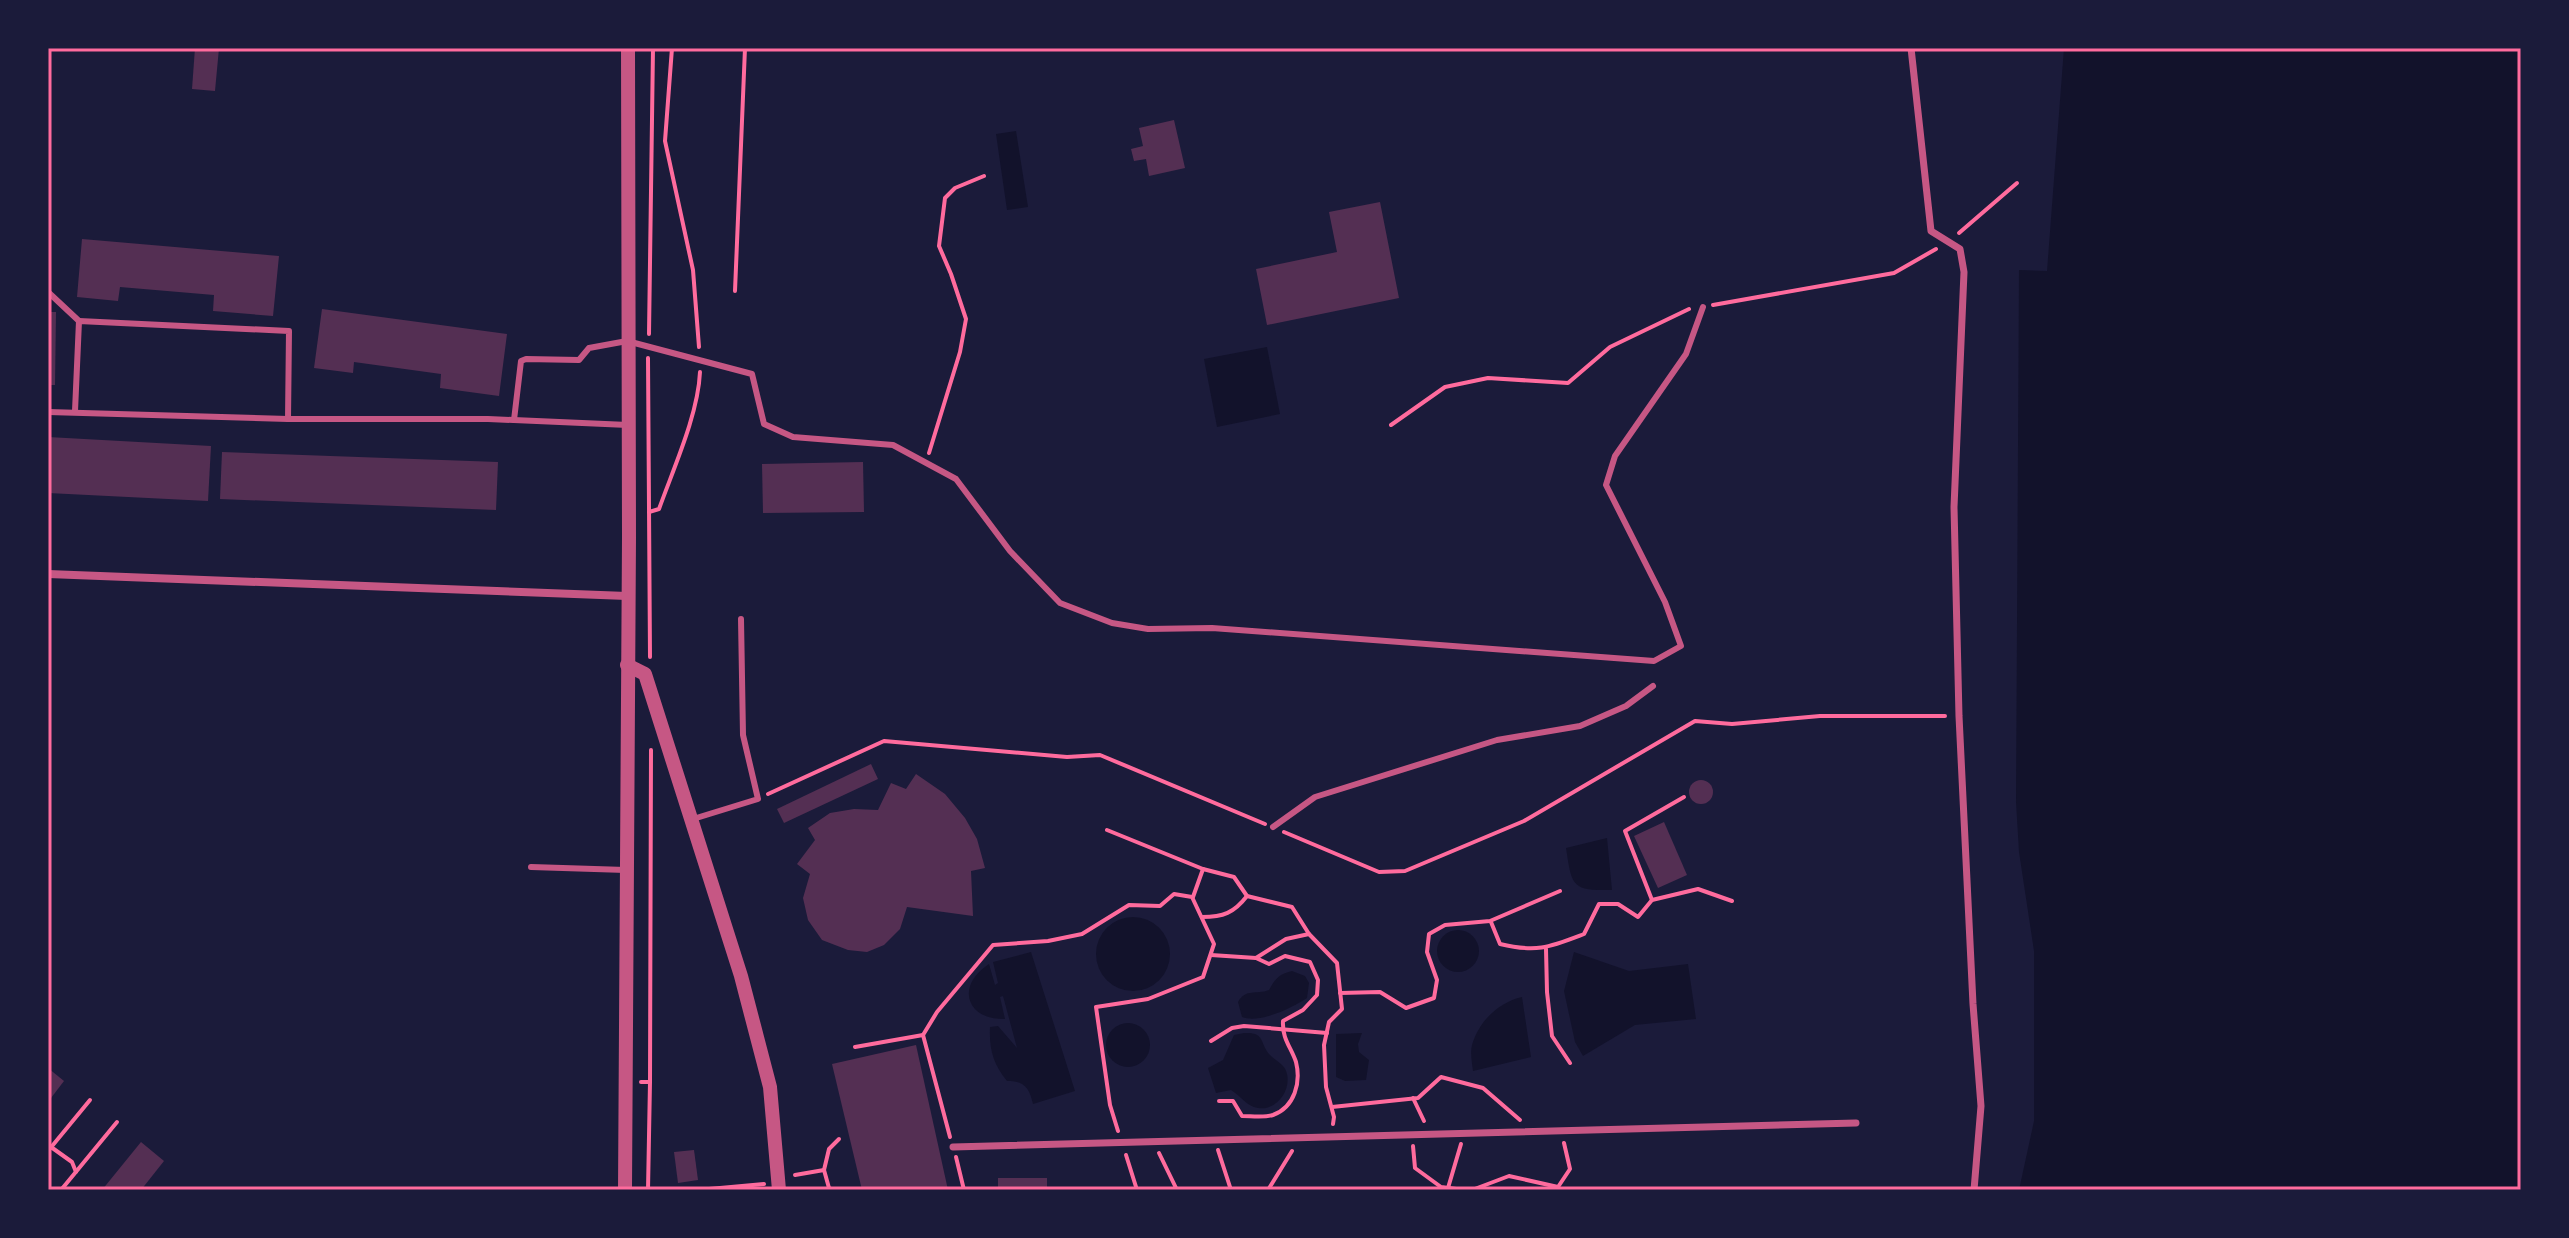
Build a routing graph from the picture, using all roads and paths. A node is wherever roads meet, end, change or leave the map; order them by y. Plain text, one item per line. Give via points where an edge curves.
1 (628, 48) edge
2 (653, 48) edge
3 (672, 48) edge
4 (745, 48) edge
5 (1911, 48) edge
6 (984, 176) dead end
7 (735, 291) dead end
8 (48, 292) edge
9 (1703, 307) dead end
10 (79, 321) junction
11 (627, 341) junction
12 (648, 346) junction
13 (700, 360) junction
14 (75, 411) junction
15 (48, 412) edge
16 (288, 419) junction
17 (514, 420) junction
18 (628, 425) junction
19 (926, 463) junction
20 (649, 512) junction
21 (48, 574) edge
22 (627, 596) junction
23 (741, 619) dead end
24 (650, 661) dead end
25 (627, 665) junction
26 (1653, 686) dead end
27 (1959, 716) junction
28 (651, 738) dead end
29 (1684, 797) dead end
30 (758, 799) junction
31 (693, 819) junction
32 (1273, 827) junction
33 (1107, 830) dead end
34 (531, 867) dead end
35 (1203, 869) junction
36 (626, 870) junction
37 (1560, 891) dead end
38 (1247, 896) junction
39 (1192, 897) junction
40 (1652, 900) junction
41 (1732, 901) dead end
42 (1202, 917) junction
43 (1490, 921) junction
44 (1309, 934) junction
45 (1546, 949) junction
46 (1211, 955) junction
47 (1256, 958) junction
48 (1340, 993) junction
49 (1283, 1030) junction
50 (1327, 1033) junction
51 (923, 1035) junction
52 (1211, 1041) dead end
53 (855, 1047) dead end
54 (1570, 1063) dead end
55 (650, 1082) dead end
56 (1413, 1098) junction
57 (90, 1100) dead end
58 (1219, 1101) dead end
59 (1332, 1107) junction
60 (117, 1122) dead end
61 (1856, 1123) dead end
62 (1562, 1131) junction
63 (1535, 1132) junction
64 (1464, 1134) junction
65 (1431, 1135) junction
66 (1413, 1136) junction
67 (1330, 1138) junction
68 (839, 1139) dead end
69 (1299, 1139) junction
70 (1216, 1142) junction
71 (1154, 1143) junction
72 (1123, 1144) junction
73 (953, 1147) junction
74 (50, 1149) edge
75 (824, 1170) junction
76 (76, 1172) junction
77 (779, 1186) edge
78 (1448, 1188) edge
79 (61, 1190) edge
80 (625, 1190) edge
81 (698, 1190) edge
82 (834, 1190) edge
83 (964, 1190) edge
84 (1137, 1190) edge
85 (1177, 1190) edge
86 (1231, 1190) edge
87 (1268, 1190) edge
88 (1464, 1190) edge
89 (1472, 1190) edge
90 (1967, 1190) edge
91 (1974, 1190) edge

1 - 11 street
2 - 12 path
3 - 13 path via 665,141 693,270
4 - 7 path
5 - 27 street via 1931,231 1960,249 1964,272 1954,507
6 - 19 path via 945,198 939,246 966,319
8 - 10 lane
9 - 19 lane via 1686,354 1615,456 1606,485 1665,602 1681,646 1654,661 1112,623 1060,603 1010,551 956,479
10 - 14 lane
10 - 16 lane via 289,331
11 - 12 lane
11 - 17 lane via 589,348 579,360 521,361
11 - 18 street
12 - 13 lane
12 - 20 path
13 - 19 lane via 752,374 764,424 793,437 893,445
13 - 20 path via 699,385 681,448 659,509
14 - 15 lane
14 - 16 lane
16 - 17 lane
17 - 18 lane
18 - 22 street
20 - 24 path
21 - 22 street
22 - 25 street
23 - 30 lane via 743,735
25 - 31 street via 645,674
25 - 36 street
26 - 32 lane via 1626,706 1580,726 1497,740 1315,797
27 - 32 path via 1695,721 1524,821 1405,871 1379,872
27 - 91 street via 1981,1106
28 - 55 path
29 - 40 path via 1625,831
30 - 31 lane
30 - 32 path via 884,741 1067,757 1100,755
31 - 77 street via 770,1087
33 - 35 path
34 - 36 lane
35 - 38 path via 1234,877
35 - 39 path
36 - 80 street
37 - 43 path
38 - 42 path via 1236,911
38 - 44 path via 1292,907
39 - 42 path
39 - 51 path via 1174,894 1160,906 1129,905 1082,934 993,945
40 - 41 path via 1698,889
40 - 45 path via 1638,917 1618,904 1599,904 1584,934
42 - 46 path via 1214,944
43 - 45 path via 1500,944
43 - 48 path via 1445,925 1429,934 1427,952 1437,980 1434,998 1406,1008 1380,992
44 - 47 path via 1286,939
44 - 48 path via 1337,963
45 - 54 path via 1552,1036
46 - 47 path
46 - 72 path via 1203,977 1148,999 1096,1007 1110,1105
47 - 49 path via 1269,964 1285,956 1310,962 1318,980 1317,995 1283,1021
48 - 50 path via 1342,1009 1329,1022
49 - 50 path
49 - 52 path via 1244,1026
49 - 58 path via 1299,1083 1291,1099 1272,1115 1242,1116 1233,1101
50 - 59 path via 1326,1087
51 - 53 path
51 - 73 path
56 - 59 path
56 - 63 path via 1441,1077 1483,1088
56 - 65 path
57 - 74 path
59 - 67 path
60 - 76 path
61 - 62 street
62 - 63 street
62 - 89 path via 1570,1169 1558,1187 1509,1176
63 - 64 street
64 - 65 street
64 - 78 path
65 - 66 street
66 - 67 street
66 - 78 path via 1415,1168
67 - 69 street
68 - 75 path via 829,1149
69 - 70 street
69 - 87 path
70 - 71 street
70 - 86 path
71 - 72 street
71 - 85 path
72 - 73 street
72 - 84 path
73 - 83 path
74 - 76 path via 72,1162
75 - 77 path via 786,1177
75 - 82 path
76 - 79 path
77 - 81 path
78 - 88 path
90 - 91 street

